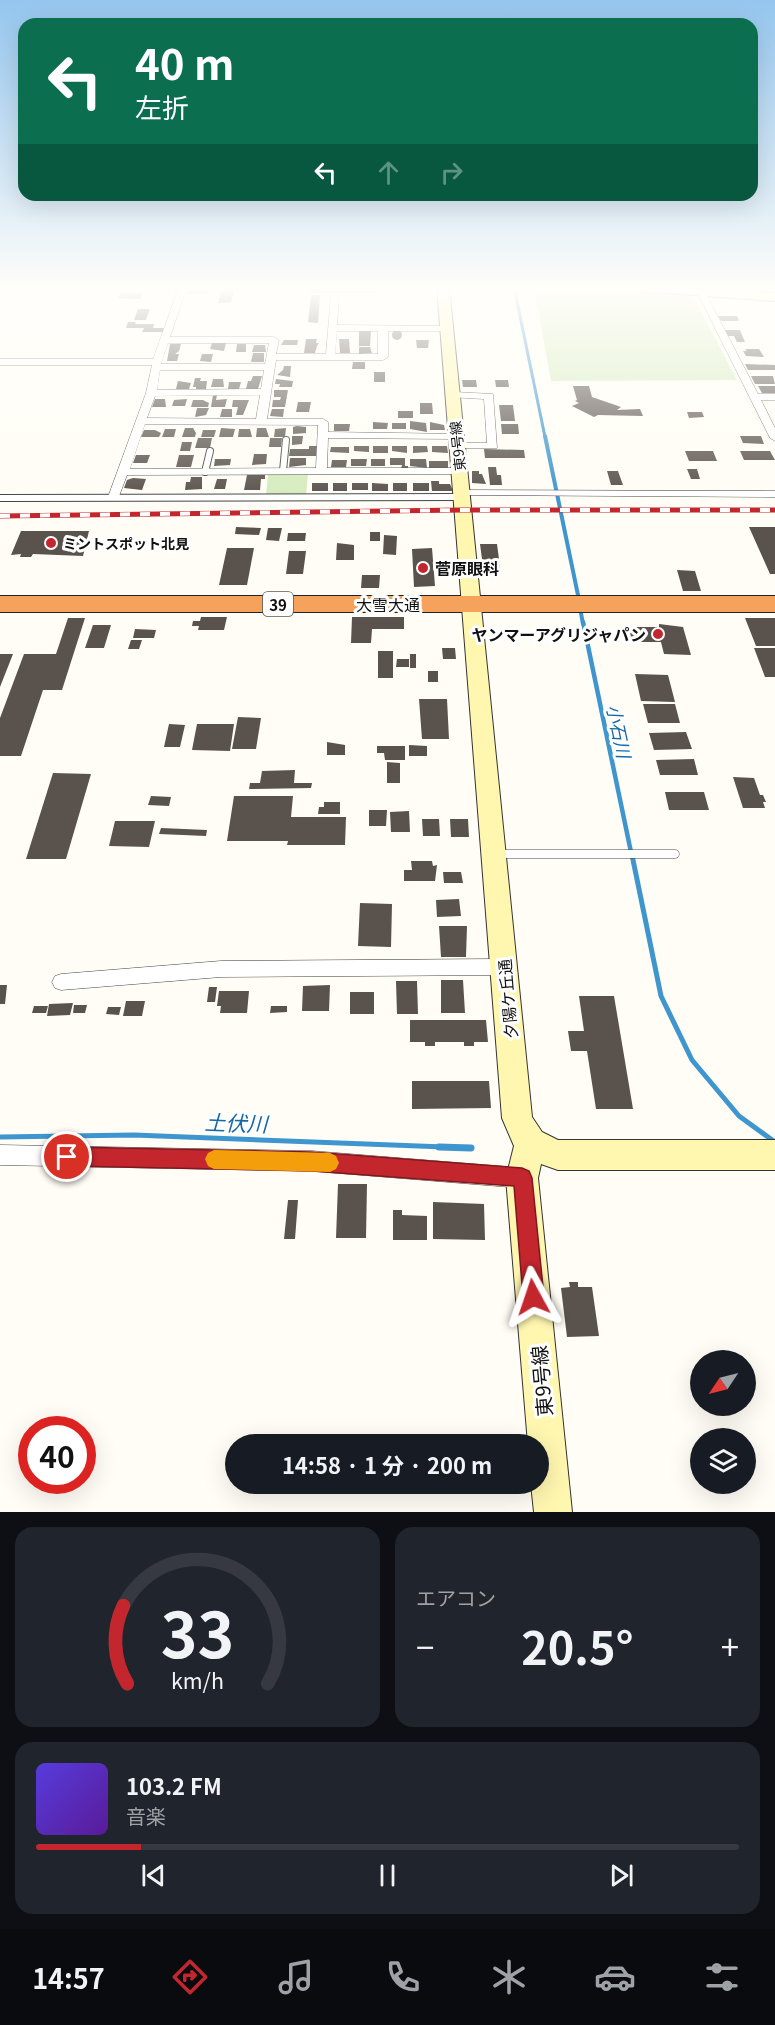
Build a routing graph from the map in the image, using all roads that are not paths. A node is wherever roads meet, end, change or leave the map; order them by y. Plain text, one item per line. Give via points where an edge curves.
1 (159, 358) edge
2 (272, 358) edge
3 (323, 358) edge
4 (449, 358) edge
5 (733, 358) edge
6 (0, 362) edge
7 (271, 362) junction
8 (157, 365) junction
9 (266, 392) junction
10 (151, 393) junction
11 (453, 395) junction
12 (775, 397) edge
13 (754, 398) junction
14 (141, 421) junction
15 (261, 421) junction
16 (323, 435) junction
17 (775, 438) edge
18 (286, 440) dead end
19 (456, 441) junction
20 (210, 451) dead end
21 (283, 471) junction
22 (321, 471) junction
23 (460, 471) junction
24 (123, 472) junction
25 (205, 472) junction
26 (775, 494) edge
27 (462, 495) junction
28 (114, 497) junction
29 (0, 498) edge
30 (0, 604) edge
31 (471, 604) junction
32 (775, 604) edge
33 (494, 854) junction
34 (670, 854) dead end
35 (504, 967) junction
36 (62, 982) dead end
37 (530, 1144) junction
38 (0, 1155) edge
39 (775, 1155) edge
40 (522, 1178) junction
41 (553, 1512) edge

1 - 8 street
2 - 7 street
3 - 7 street
4 - 11 street, 東9号線
5 - 13 street
6 - 8 street
7 - 8 street
7 - 9 street
8 - 10 street
9 - 10 street
9 - 15 street
10 - 14 street
11 - 19 street, 東9号線
11 - 19 street via 489,396 493,446
12 - 13 street
13 - 17 street
14 - 15 street
14 - 24 street
15 - 16 street via 323,422
16 - 19 street
16 - 22 street
18 - 21 lane
19 - 23 street, 東9号線
20 - 25 lane
21 - 22 street
21 - 25 street
22 - 23 street
23 - 27 street, 東9号線
24 - 25 street
24 - 28 street
26 - 27 street
27 - 28 lane
27 - 31 street, 東9号線
28 - 29 lane
30 - 31 highway, 大雪大通 / 39
31 - 32 highway, 大雪大通 / 39
31 - 33 street, 夕陽ケ丘通
33 - 34 lane
33 - 35 street, 夕陽ケ丘通
35 - 36 street via 221,969
35 - 37 street, 夕陽ケ丘通 via 517,1118
37 - 39 street via 558,1155
37 - 40 street, 東9号線
38 - 40 street via 312,1161
40 - 41 street, 東9号線

